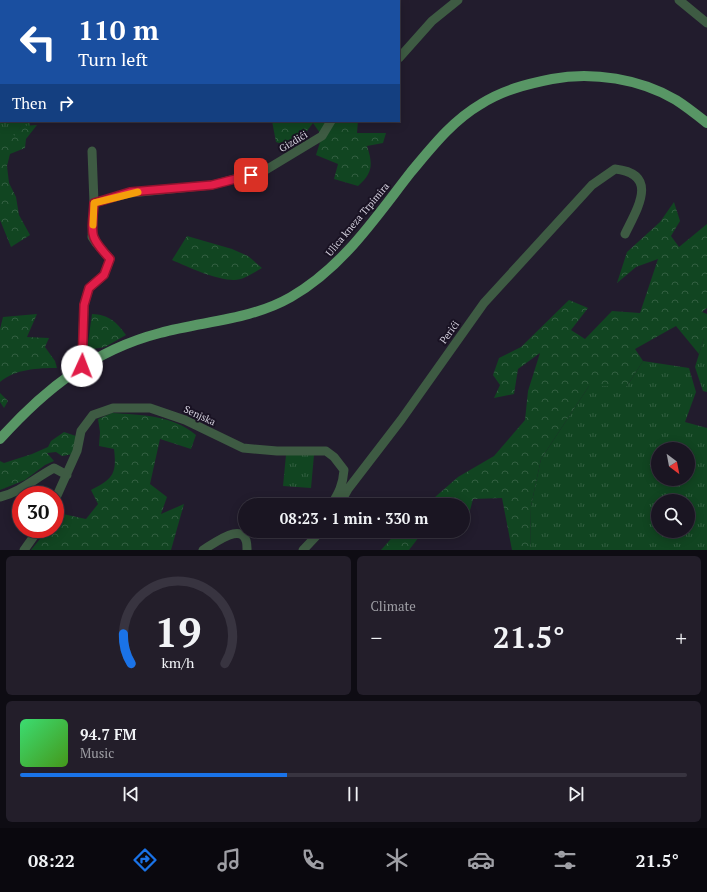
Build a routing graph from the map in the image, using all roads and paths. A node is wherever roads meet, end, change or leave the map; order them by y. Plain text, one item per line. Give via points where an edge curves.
1 (458, 0) edge
2 (680, 0) edge
3 (707, 23) edge
4 (400, 57) edge
5 (331, 122) edge
6 (707, 122) edge
7 (92, 151) dead end
8 (94, 203) junction
9 (625, 234) dead end
10 (82, 366) junction
11 (0, 439) edge
12 (67, 475) junction
13 (62, 486) edge
14 (0, 498) edge
15 (336, 498) edge
16 (344, 498) edge
17 (33, 538) edge
18 (309, 538) edge
19 (314, 538) edge
20 (24, 550) edge
21 (203, 550) edge
22 (247, 550) edge
23 (302, 550) edge

1 - 4 street via 432,22
2 - 3 street
5 - 8 street, Gizdići via 322,136 264,171 212,185 130,192
6 - 10 main road, Ulica kneza Trpimira via 675,100 623,80 564,76 529,83 502,93 453,125 430,149 348,252 330,270 309,285 271,307 212,324 160,333 119,347
7 - 8 street
8 - 10 street via 92,237 110,259 104,275 89,288 84,305
9 - 16 street, Perići via 642,198 642,186 638,178 629,171 615,169 592,185 484,303
10 - 11 main road, Ulica kneza Trpimira via 62,379
12 - 13 street, Senjska
12 - 14 street via 54,468 26,487
12 - 15 street, Senjska via 77,451 80,431 93,415 113,408 150,408 185,420 243,448 326,451 344,470 343,483
17 - 20 street
18 - 23 street
19 - 23 street
21 - 22 street via 236,532 247,541

